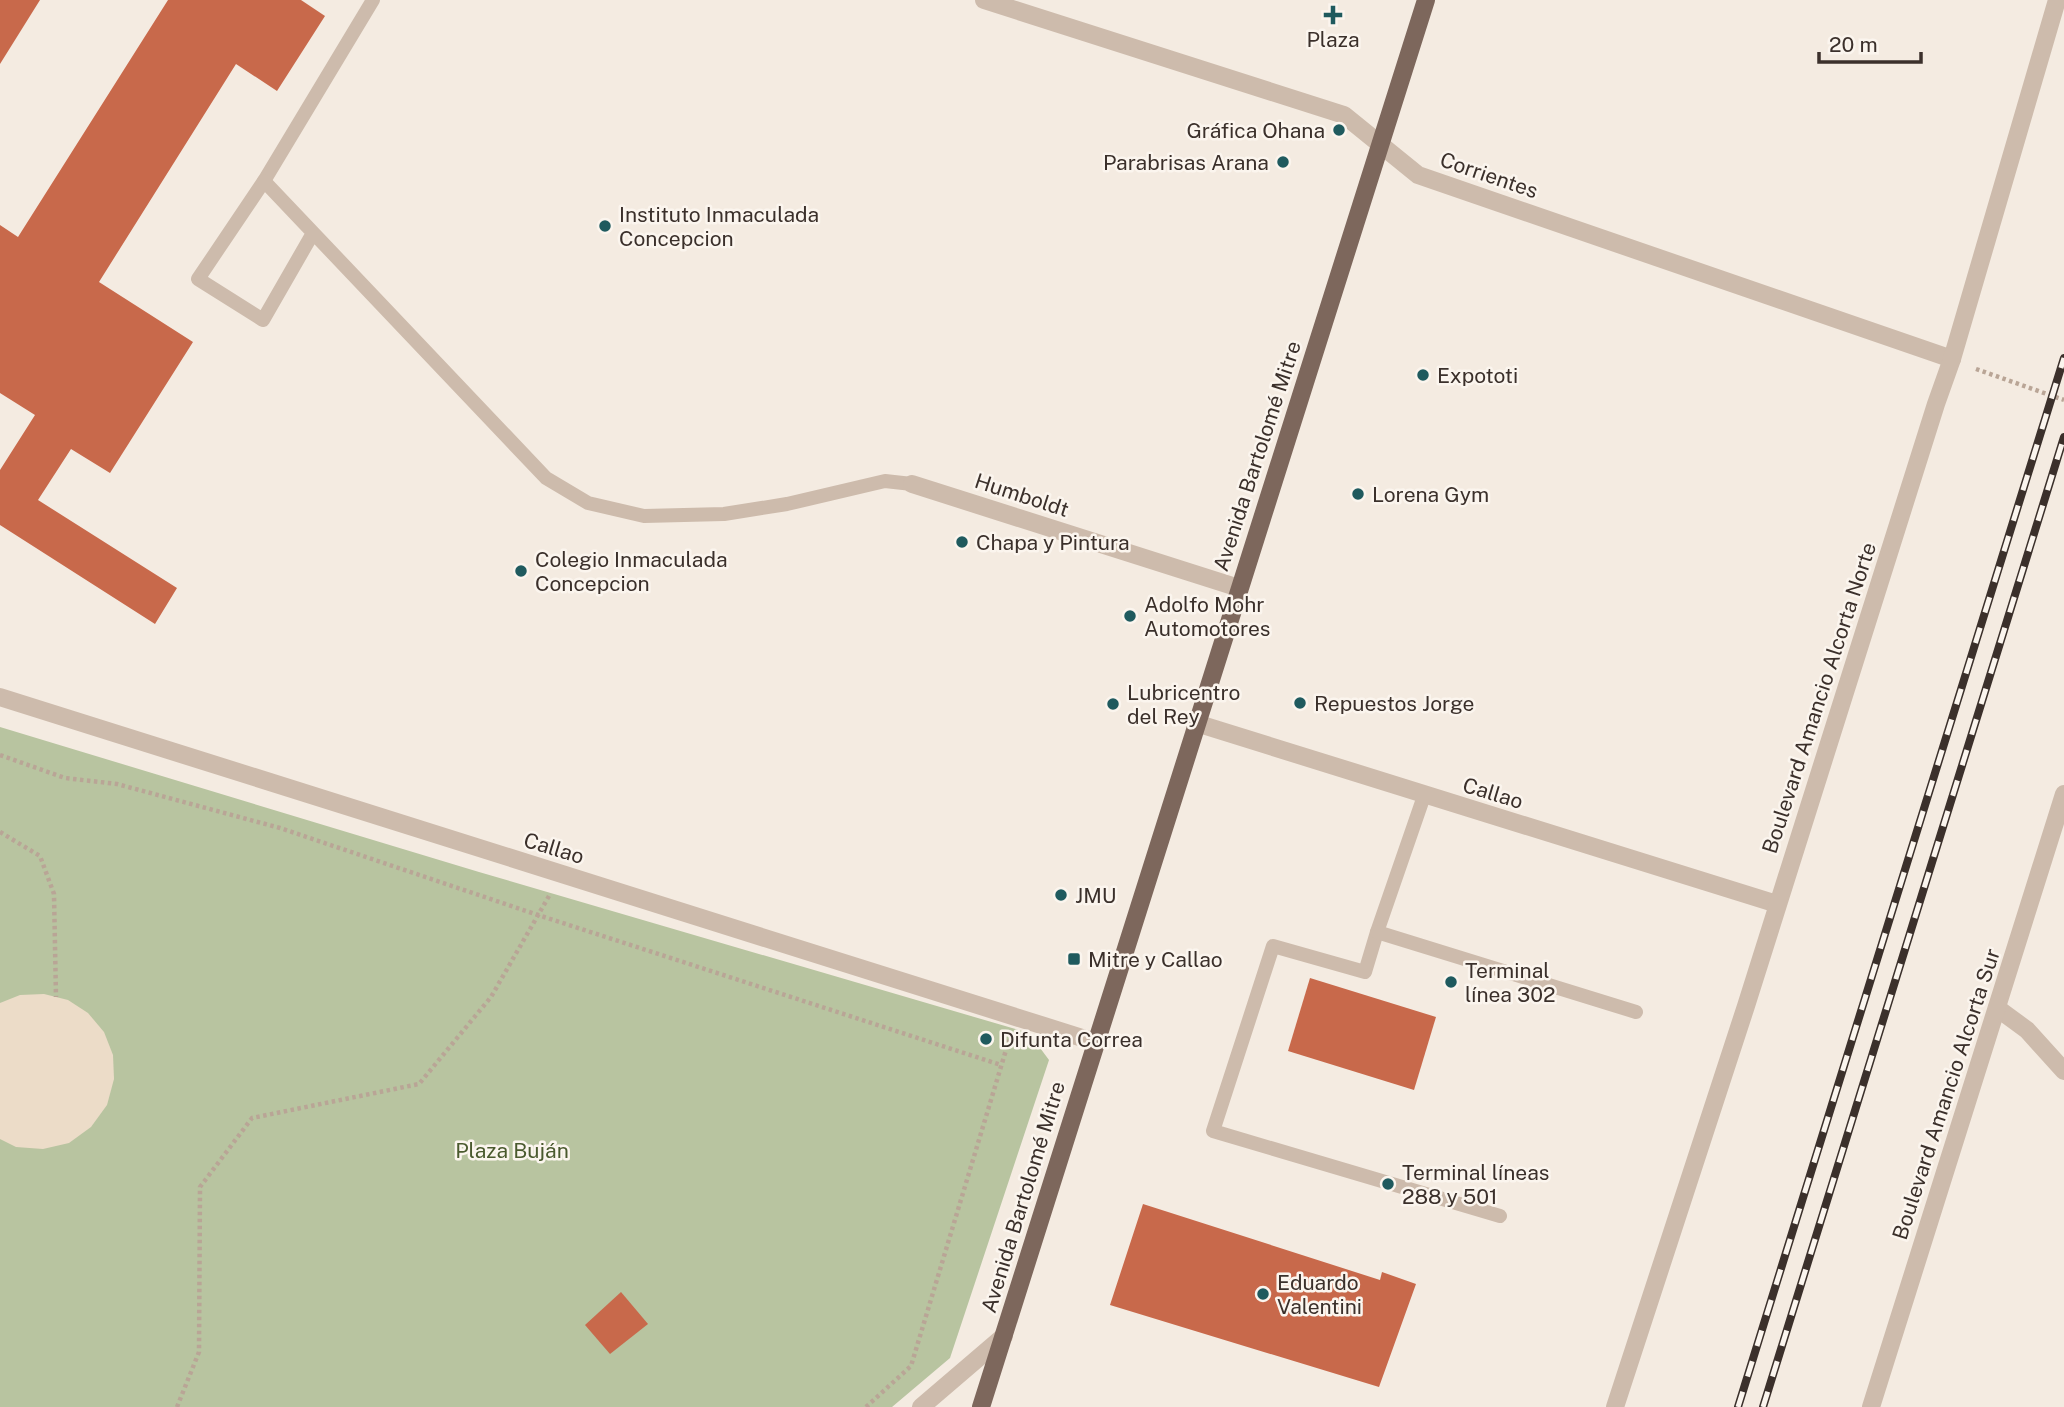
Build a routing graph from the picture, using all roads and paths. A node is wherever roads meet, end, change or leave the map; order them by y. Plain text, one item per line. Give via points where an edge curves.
1 (373, 0) edge
2 (984, 0) edge
3 (1426, 0) edge
4 (2057, 0) edge
5 (1381, 143) junction
6 (264, 181) junction
7 (313, 233) junction
8 (1952, 359) junction
9 (2064, 400) edge
10 (912, 484) joint
11 (1239, 588) junction
12 (0, 697) edge
13 (1196, 723) junction
14 (0, 755) edge
15 (2064, 794) edge
16 (1424, 796) junction
17 (0, 832) edge
18 (1777, 905) junction
19 (538, 915) junction
20 (1377, 932) junction
21 (56, 997) dead end
22 (1997, 1008) junction
23 (1636, 1012) dead end
24 (1016, 1016) junction
25 (1095, 1042) junction
26 (1001, 1065) junction
27 (2064, 1071) edge
28 (1500, 1216) dead end
29 (1004, 1336) junction
30 (177, 1407) edge
31 (866, 1407) edge
32 (921, 1407) edge
33 (981, 1407) edge
34 (1615, 1407) edge
35 (1871, 1407) edge

1 - 6 lane
2 - 5 street, Corrientes via 1345,115
3 - 5 main road, Avenida Bartolomé Mitre
4 - 8 street, Boulevard Amancio Alcorta Norte
5 - 8 street, Corrientes via 1418,175
5 - 11 main road, Avenida Bartolomé Mitre
6 - 7 lane
6 - 7 lane via 198,279 263,320
7 - 10 lane via 546,478 588,503 645,516 724,514 885,481
8 - 9 path
8 - 18 street, Boulevard Amancio Alcorta Norte
10 - 11 street, Humboldt
11 - 13 main road, Avenida Bartolomé Mitre
12 - 24 street, Callao
13 - 16 street, Callao
13 - 25 main road, Avenida Bartolomé Mitre
14 - 19 path via 65,778 117,784 280,828
15 - 22 street, Boulevard Amancio Alcorta Sur
16 - 18 street, Callao
16 - 20 lane
17 - 21 path via 40,856 54,894
18 - 34 street, Boulevard Amancio Alcorta Norte
19 - 26 path
19 - 30 path via 491,997 419,1084 252,1118 200,1187 199,1352
20 - 23 lane
20 - 28 lane via 1365,972 1273,946 1213,1131
22 - 27 street via 2027,1030
22 - 35 street, Boulevard Amancio Alcorta Sur
24 - 25 street, Callao
24 - 26 path
25 - 29 main road, Avenida Bartolomé Mitre
26 - 31 path via 911,1366
29 - 32 street
29 - 33 main road, Avenida Bartolomé Mitre

